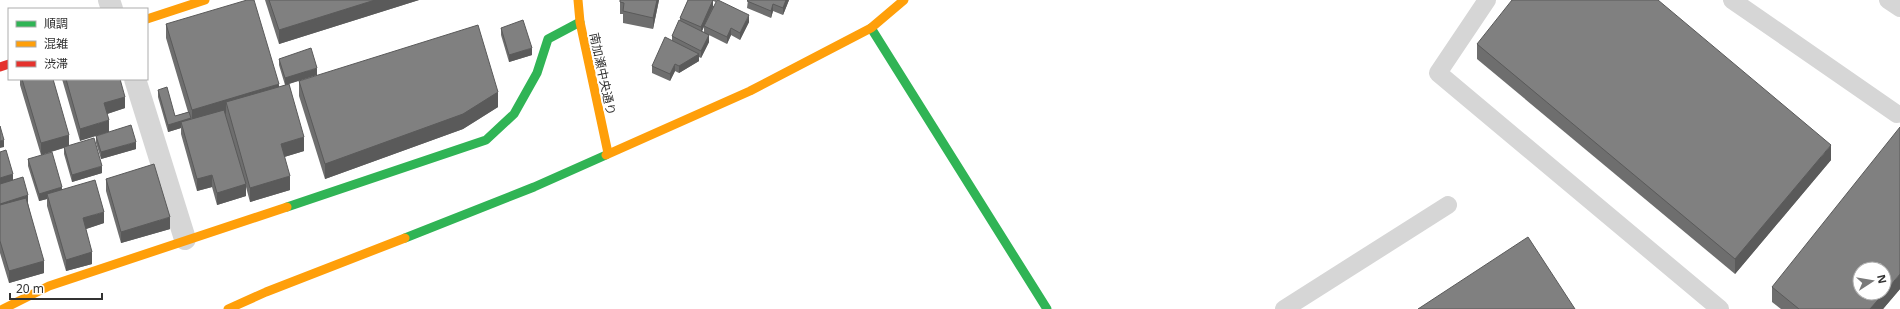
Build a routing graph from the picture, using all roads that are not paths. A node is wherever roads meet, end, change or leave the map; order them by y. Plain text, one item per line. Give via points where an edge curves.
1 (205, 0) edge
2 (578, 0) edge
3 (1487, 0) edge
4 (1732, 0) edge
5 (1888, 0) edge
6 (901, 1) edge
7 (1900, 8) edge
8 (148, 19) edge
9 (580, 22) junction
10 (871, 28) junction
11 (135, 80) edge
12 (1897, 114) dead end
13 (608, 153) junction
14 (1448, 205) dead end
15 (185, 239) junction
16 (3, 309) edge
17 (228, 309) edge
18 (1047, 309) edge
19 (1284, 309) edge
20 (1720, 309) edge

1 - 8 street
2 - 9 street, 南加瀬中央通り
3 - 20 lane via 1438,73
4 - 12 lane
5 - 7 lane
6 - 10 street
9 - 13 street, 南加瀬中央通り
9 - 15 street via 548,39 537,73 514,114 486,140
10 - 13 street via 750,91
10 - 18 street
11 - 15 street
13 - 17 street via 534,187
14 - 19 lane
15 - 16 street via 49,286

